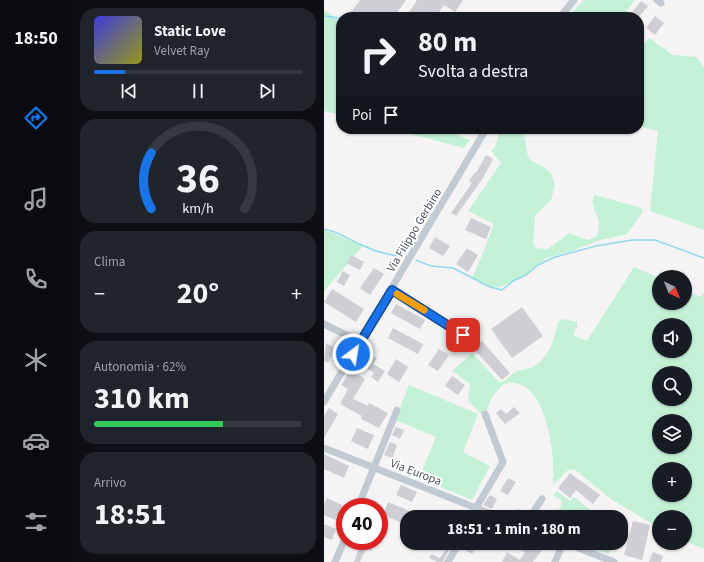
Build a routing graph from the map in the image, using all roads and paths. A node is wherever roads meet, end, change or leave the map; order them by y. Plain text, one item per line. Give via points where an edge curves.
1 (574, 0) edge
2 (564, 12) edge
3 (483, 134) edge
4 (392, 290) junction
5 (324, 324) edge
6 (463, 335) dead end
7 (360, 342) junction
8 (324, 402) edge
9 (397, 410) dead end
10 (485, 414) dead end
11 (324, 448) edge
12 (375, 468) junction
13 (362, 498) edge
14 (542, 499) dead end
15 (477, 508) junction
16 (482, 510) edge
17 (535, 510) edge
18 (340, 550) edge
19 (455, 550) edge
20 (561, 550) edge
21 (582, 550) edge
22 (335, 562) edge
23 (448, 562) edge
24 (555, 562) edge
25 (614, 562) edge

1 - 2 street
3 - 4 street, Via Filippo Gerbino
4 - 6 street
4 - 7 street, Via Filippo Gerbino
5 - 7 street
7 - 8 street, Via Filippo Gerbino
9 - 12 street
10 - 15 street via 503,462
11 - 12 street, Via Europa
12 - 13 street
12 - 15 street, Via Europa
14 - 17 street
15 - 16 street, Via Europa
18 - 22 street
19 - 23 street
20 - 24 street
21 - 25 street

